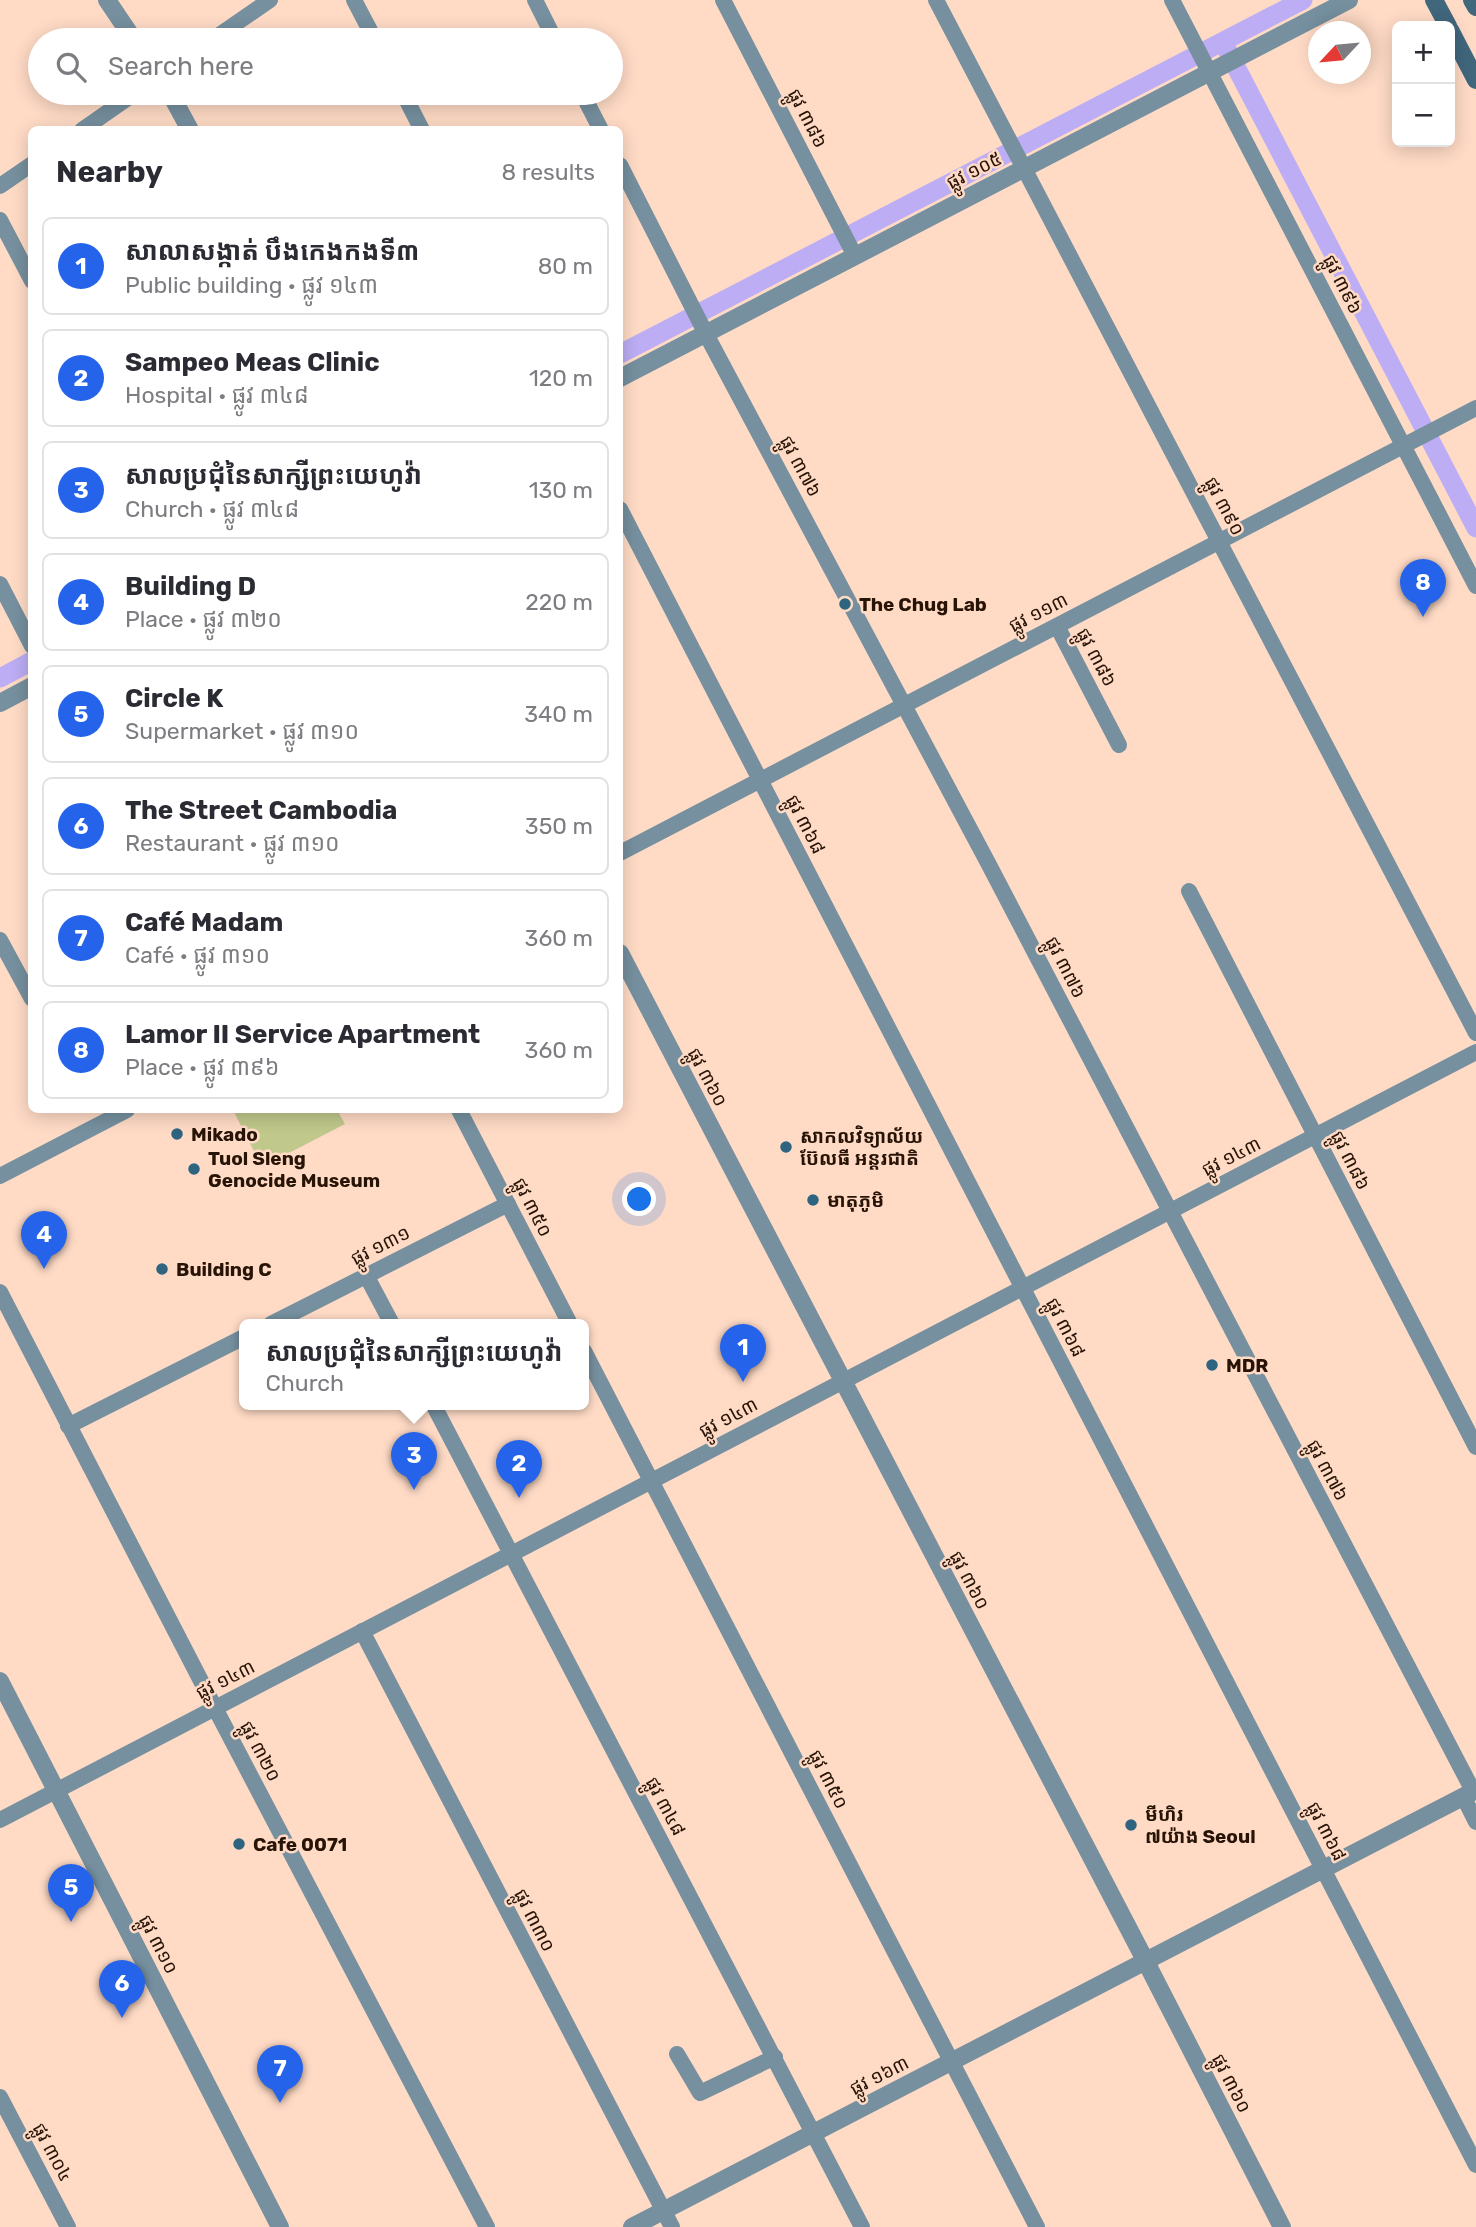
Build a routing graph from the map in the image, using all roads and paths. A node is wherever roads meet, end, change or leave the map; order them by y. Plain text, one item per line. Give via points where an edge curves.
1 (107, 0) edge
2 (270, 0) edge
3 (354, 0) edge
4 (535, 0) edge
5 (723, 0) edge
6 (936, 0) edge
7 (1172, 0) edge
8 (1349, 0) edge
9 (1434, 0) edge
10 (1472, 0) edge
11 (1476, 7) edge
12 (1445, 21) edge
13 (126, 28) edge
14 (229, 28) edge
15 (369, 28) edge
16 (549, 28) edge
17 (1455, 40) edge
18 (1212, 67) junction
19 (1476, 80) edge
20 (118, 105) edge
21 (176, 105) edge
22 (408, 105) edge
23 (588, 105) edge
24 (88, 126) edge
25 (188, 126) edge
26 (420, 126) edge
27 (599, 126) edge
28 (1022, 163) junction
29 (28, 167) edge
30 (623, 171) edge
31 (0, 186) edge
32 (0, 220) edge
33 (853, 251) junction
34 (28, 273) edge
35 (703, 329) junction
36 (623, 376) edge
37 (1476, 408) edge
38 (1410, 442) junction
39 (623, 515) edge
40 (1220, 542) junction
41 (0, 584) edge
42 (1476, 586) edge
43 (1057, 626) junction
44 (28, 638) edge
45 (28, 688) edge
46 (0, 703) edge
47 (905, 705) junction
48 (1119, 745) dead end
49 (760, 780) junction
50 (623, 851) edge
51 (1189, 891) dead end
52 (0, 940) edge
53 (623, 959) edge
54 (28, 992) edge
55 (1476, 1032) edge
56 (1476, 1052) edge
57 (113, 1113) edge
58 (461, 1113) edge
59 (95, 1117) edge
60 (1315, 1136) junction
61 (0, 1175) edge
62 (508, 1204) junction
63 (1170, 1211) junction
64 (366, 1275) junction
65 (1022, 1288) junction
66 (0, 1292) edge
67 (281, 1319) edge
68 (389, 1319) edge
69 (567, 1319) edge
70 (239, 1340) edge
71 (589, 1361) edge
72 (843, 1381) junction
73 (436, 1410) edge
74 (68, 1426) junction
75 (1476, 1447) edge
76 (651, 1481) junction
77 (511, 1554) junction
78 (362, 1632) junction
79 (0, 1681) edge
80 (215, 1708) junction
81 (57, 1790) junction
82 (1470, 1792) edge
83 (0, 1820) edge
84 (1476, 1822) edge
85 (1323, 1869) junction
86 (1145, 1960) junction
87 (677, 2054) dead end
88 (775, 2057) junction
89 (951, 2061) junction
90 (0, 2097) edge
91 (814, 2133) junction
92 (1476, 2165) edge
93 (663, 2211) junction
94 (62, 2225) edge
95 (280, 2227) edge
96 (487, 2227) edge
97 (632, 2227) edge
98 (671, 2227) edge
99 (862, 2227) edge
100 (1037, 2227) edge
101 (1282, 2227) edge

1 - 13 street
2 - 14 street
3 - 15 street
4 - 16 street
5 - 33 street, ផ្លូវ ៣៨៦
6 - 28 street, ផ្លូវ ៣៩០
7 - 18 street, ផ្លូវ ៣៩៦
8 - 18 street, ផ្លូវ ១០៥
9 - 12 main road
10 - 11 main road
17 - 19 main road
18 - 28 street, ផ្លូវ ១០៥
18 - 38 street, ផ្លូវ ៣៩៦
20 - 24 street
21 - 25 street
22 - 26 street
23 - 27 street
28 - 33 street, ផ្លូវ ១០៥
28 - 40 street, ផ្លូវ ៣៩០
29 - 31 street
30 - 35 street, ផ្លូវ ៣៧៦
32 - 34 street
33 - 35 street, ផ្លូវ ១០៥
35 - 36 street, ផ្លូវ ១០៥
35 - 47 street, ផ្លូវ ៣៧៦
37 - 38 street, ផ្លូវ ១១៣
38 - 40 street, ផ្លូវ ១១៣
38 - 42 street, ផ្លូវ ៣៩៦
39 - 49 street, ផ្លូវ ៣៦៨
40 - 43 street, ផ្លូវ ១១៣
40 - 55 street, ផ្លូវ ៣៩០
41 - 44 street
43 - 47 street, ផ្លូវ ១១៣
43 - 48 street, ផ្លូវ ៣៨៦
45 - 46 street
47 - 49 street, ផ្លូវ ១១៣
47 - 63 street, ផ្លូវ ៣៧៦
49 - 50 street, ផ្លូវ ១១៣
49 - 65 street, ផ្លូវ ៣៦៨
51 - 60 street, ផ្លូវ ៣៨៦
52 - 54 street
53 - 72 street, ផ្លូវ ៣៦០
56 - 60 street, ផ្លូវ ១៤៣
57 - 59 street
58 - 62 street, ផ្លូវ ៣៥០
59 - 61 street
60 - 63 street, ផ្លូវ ១៤៣
60 - 75 street, ផ្លូវ ៣៨៦
62 - 64 street, ផ្លូវ ១៣១
62 - 69 street, ផ្លូវ ៣៥០
63 - 65 street, ផ្លូវ ១៤៣
63 - 82 street, ផ្លូវ ៣៧៦
64 - 67 street, ផ្លូវ ១៣១
64 - 68 street
65 - 72 street, ផ្លូវ ១៤៣
65 - 85 street, ផ្លូវ ៣៦៨
66 - 74 street, ផ្លូវ ៣២០
70 - 74 street
71 - 76 street, ផ្លូវ ៣៥០
72 - 76 street, ផ្លូវ ១៤៣
72 - 86 street, ផ្លូវ ៣៦០
73 - 77 street, ផ្លូវ ៣៤៨
74 - 80 street, ផ្លូវ ៣២០
76 - 77 street, ផ្លូវ ១៤៣
76 - 89 street, ផ្លូវ ៣៥០
77 - 78 street, ផ្លូវ ១៤៣
77 - 88 street, ផ្លូវ ៣៤៨
78 - 80 street, ផ្លូវ ១៤៣
78 - 93 street, ផ្លូវ ៣៣០
79 - 81 street, ផ្លូវ ៣១០
80 - 81 street, ផ្លូវ ១៤៣
80 - 96 street, ផ្លូវ ៣២០
81 - 83 street, ផ្លូវ ១៤៣
81 - 95 street, ផ្លូវ ៣១០
82 - 84 street, ផ្លូវ ៣៧៦
82 - 85 street, ផ្លូវ ១៦៣
85 - 86 street, ផ្លូវ ១៦៣
85 - 92 street, ផ្លូវ ៣៦៨
86 - 89 street, ផ្លូវ ១៦៣
86 - 101 street, ផ្លូវ ៣៦០
87 - 88 street via 700,2093
88 - 91 street, ផ្លូវ ៣៤៨
89 - 91 street, ផ្លូវ ១៦៣
89 - 100 street, ផ្លូវ ៣៥០
90 - 94 street, ផ្លូវ ៣០៤
91 - 93 street, ផ្លូវ ១៦៣
91 - 99 street, ផ្លូវ ៣៤៨
93 - 97 street, ផ្លូវ ១៦៣
93 - 98 street, ផ្លូវ ៣៣០

